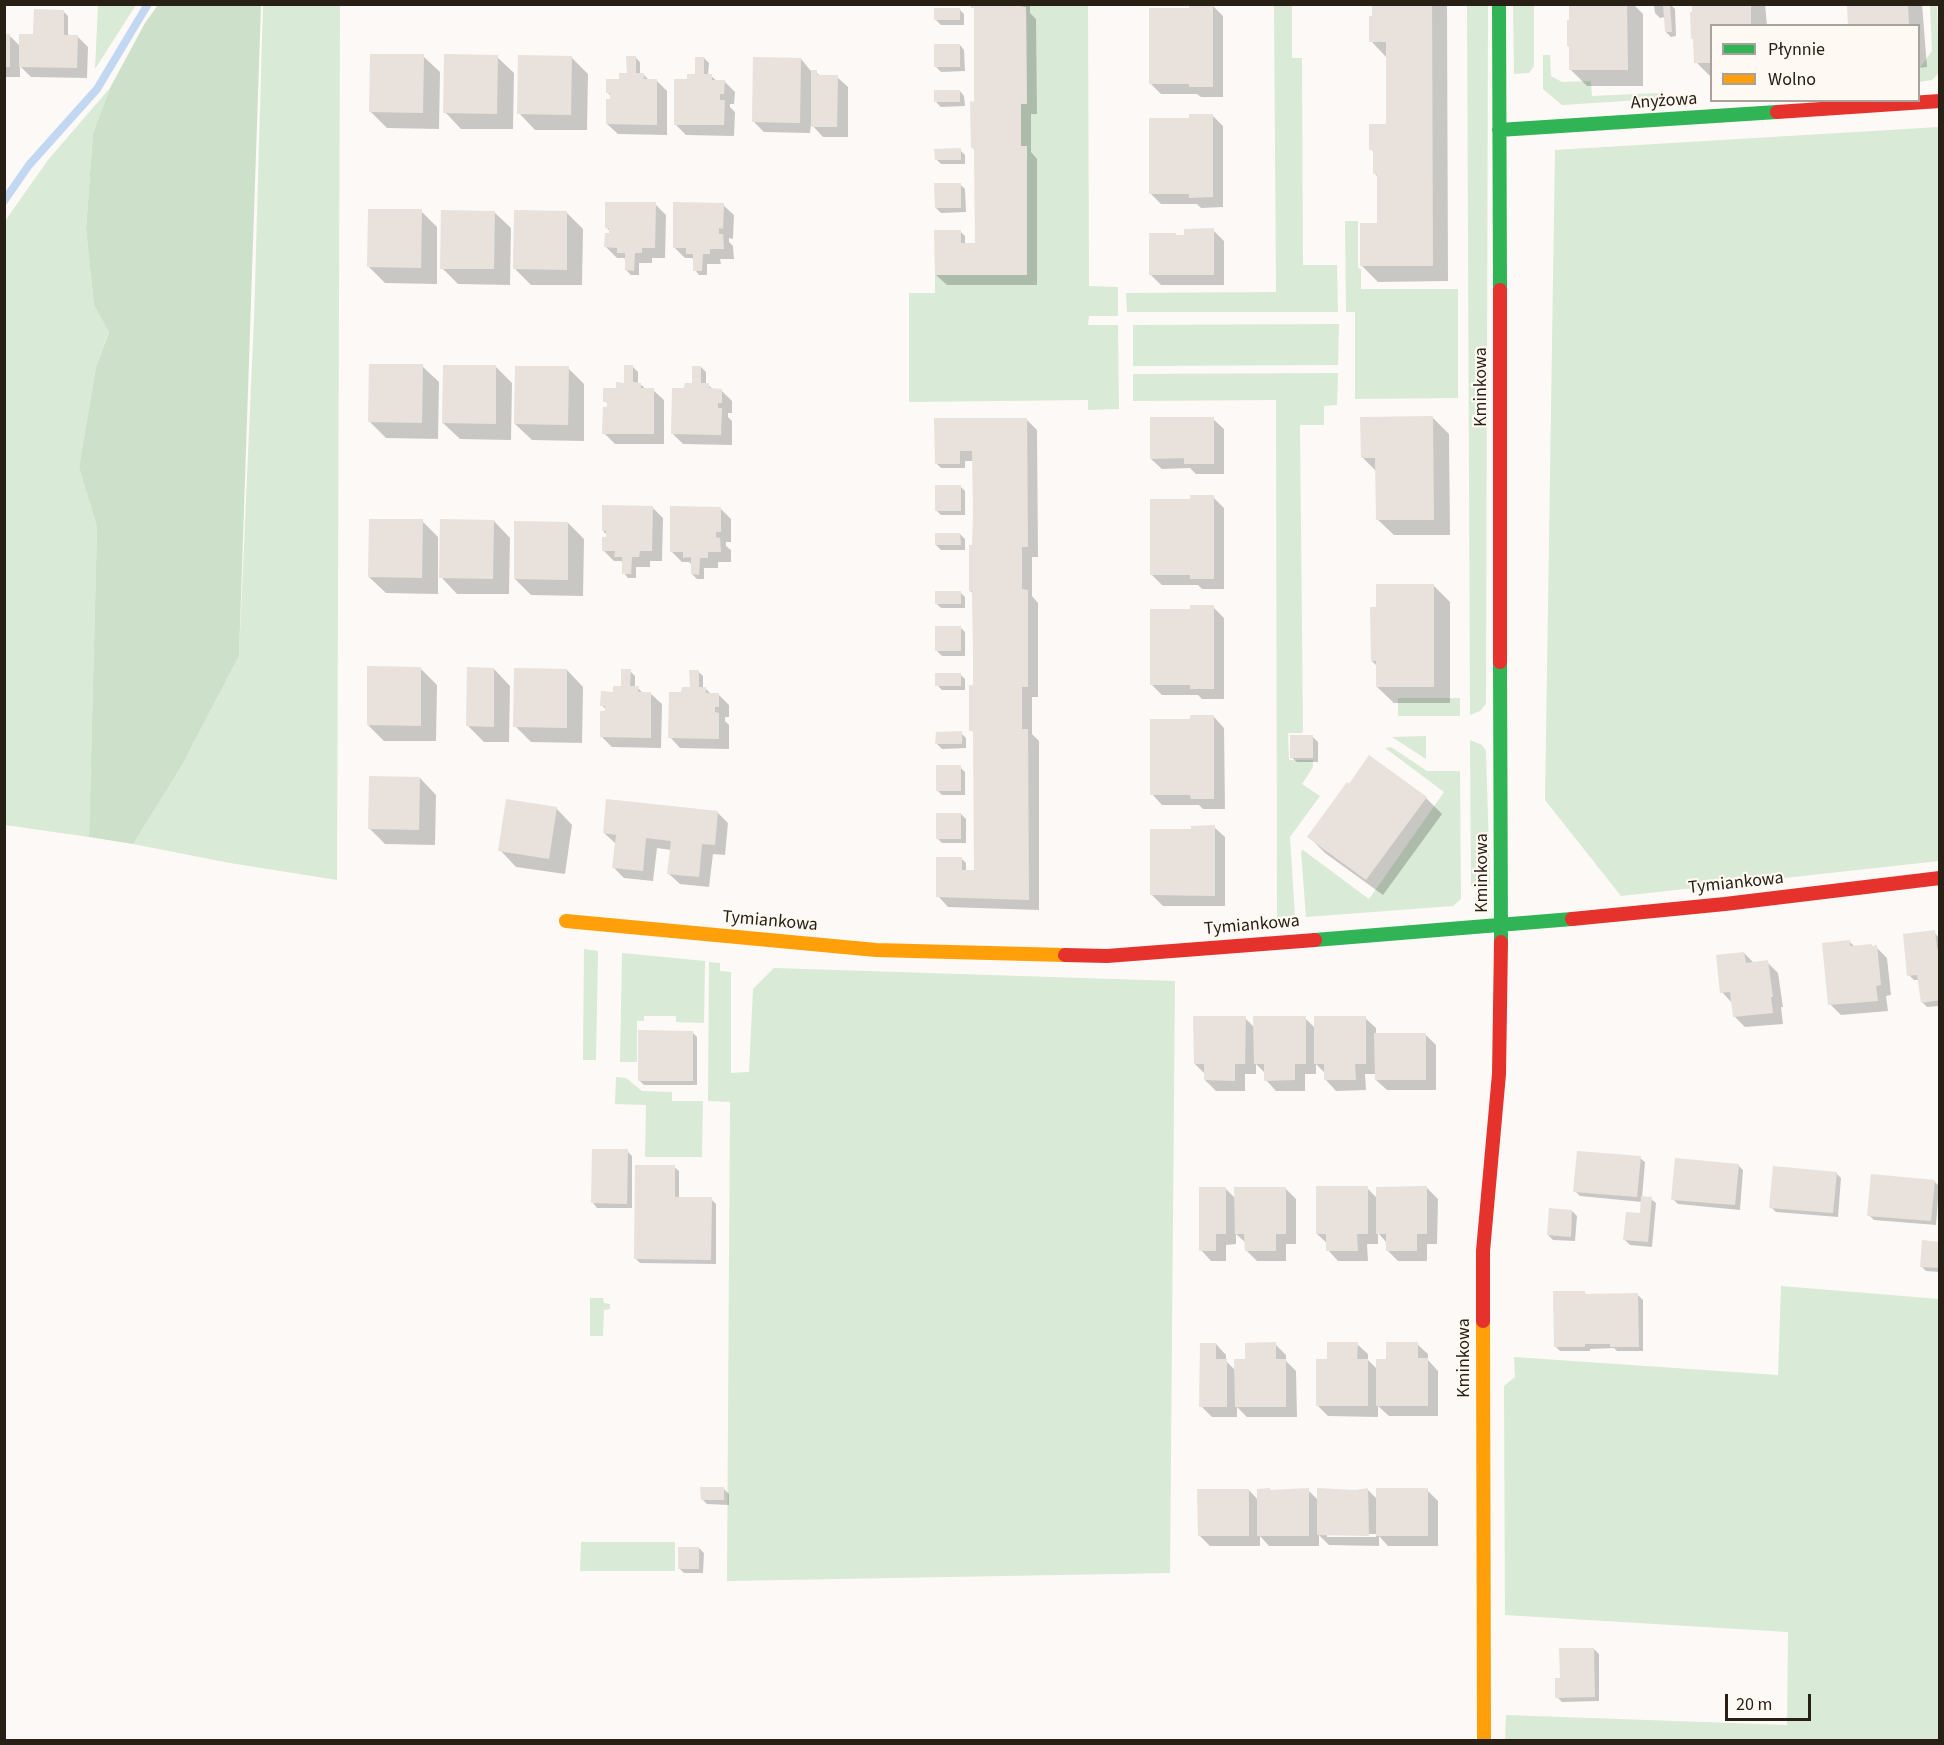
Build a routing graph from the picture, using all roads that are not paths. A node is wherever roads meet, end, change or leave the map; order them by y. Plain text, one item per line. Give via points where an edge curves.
1 (1499, 4) edge
2 (1940, 101) edge
3 (1499, 129) junction
4 (1940, 878) edge
5 (566, 921) dead end
6 (1501, 925) junction
7 (1484, 1740) edge

1 - 3 street, Kminkowa
2 - 3 street, Anyżowa
3 - 6 street, Kminkowa
4 - 6 street, Tymiankowa
5 - 6 street, Tymiankowa via 876,950 1088,956
6 - 7 street, Kminkowa via 1499,1074 1483,1251

